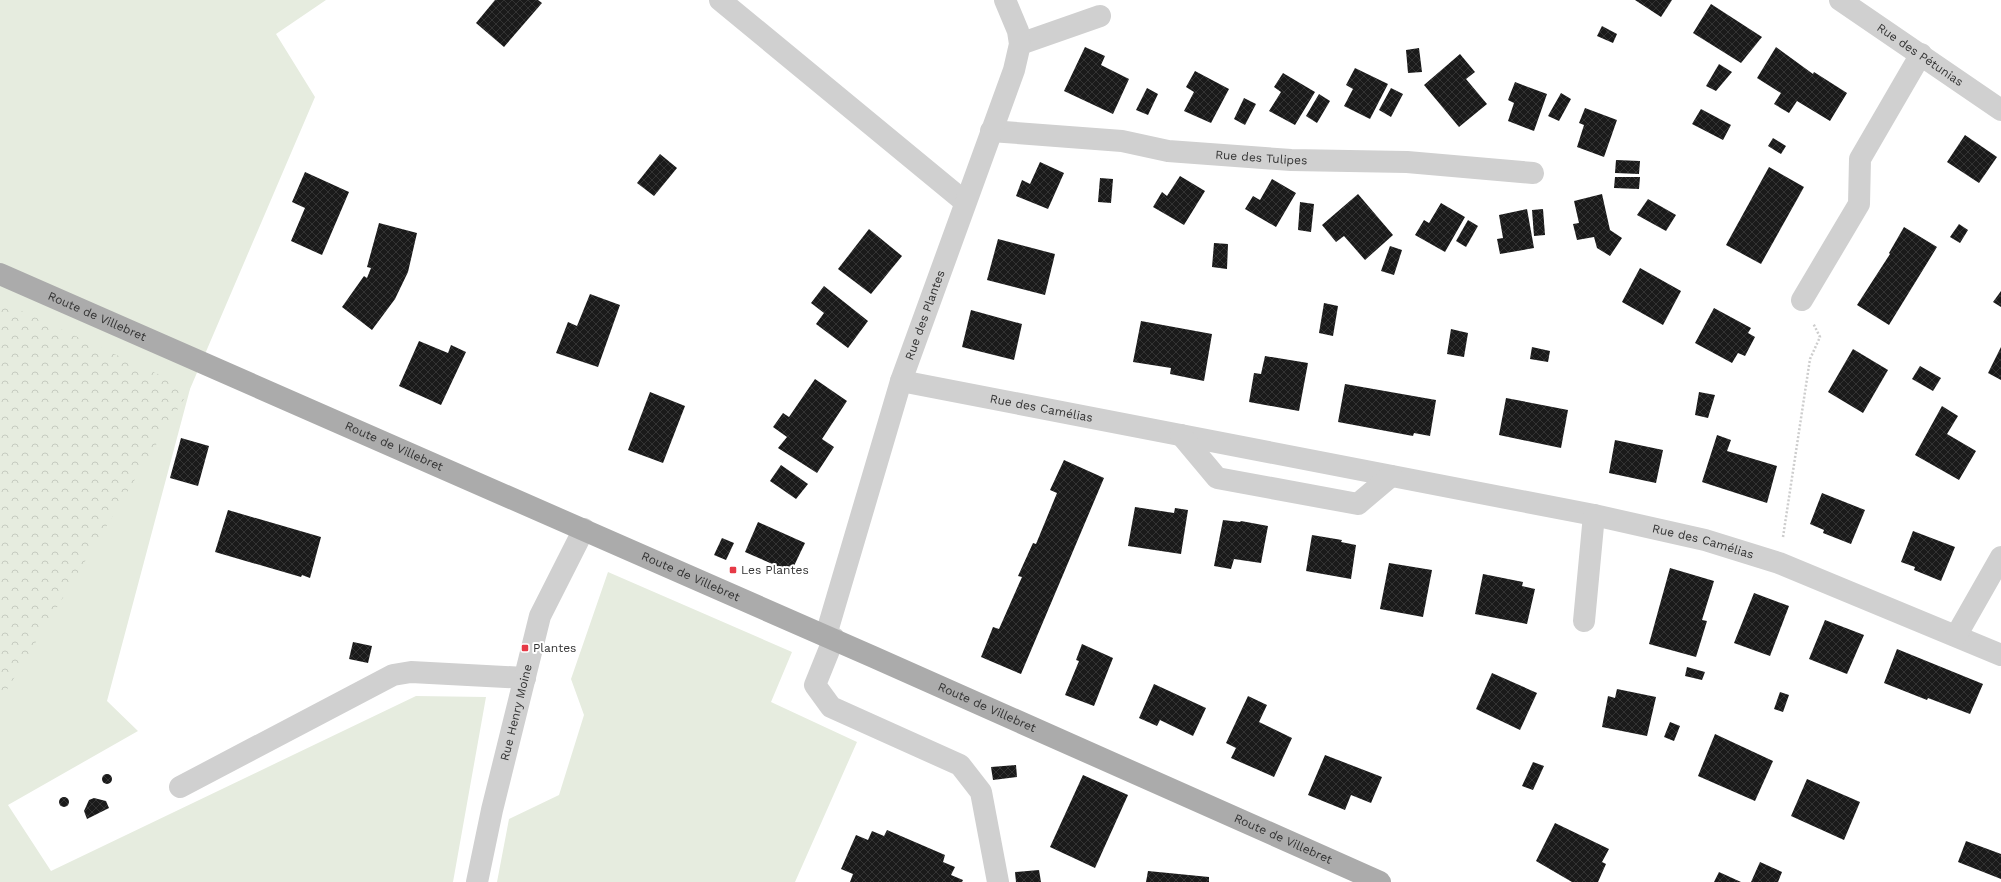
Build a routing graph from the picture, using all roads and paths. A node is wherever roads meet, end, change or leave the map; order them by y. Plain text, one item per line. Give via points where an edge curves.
1 (720, 0) edge
2 (1005, 0) edge
3 (1840, 0) edge
4 (1100, 16) dead end
5 (1020, 44) junction
6 (1921, 54) junction
7 (2001, 110) edge
8 (991, 131) junction
9 (1533, 173) dead end
10 (965, 202) junction
11 (0, 274) edge
12 (1802, 300) joint
13 (901, 382) junction
14 (1181, 435) junction
15 (1391, 476) junction
16 (1594, 514) junction
17 (584, 529) junction
18 (2001, 557) edge
19 (1778, 563) junction
20 (1584, 621) dead end
21 (1956, 636) junction
22 (830, 637) junction
23 (2001, 655) edge
24 (525, 678) junction
25 (180, 787) dead end
26 (477, 882) edge
27 (998, 882) edge
28 (1380, 882) edge

1 - 10 street
2 - 5 street, Rue des Plantes via 1018,31
3 - 6 street, Rue des Pétunias
4 - 5 street
5 - 8 street, Rue des Plantes via 1014,70
6 - 7 street, Rue des Pétunias
6 - 12 street via 1860,159 1859,204
8 - 9 street, Rue des Tulipes via 1122,141 1184,152 1291,160 1407,162
8 - 10 street, Rue des Plantes
10 - 13 street, Rue des Plantes
11 - 17 main road, Route de Villebret
12 - 19 path via 1820,337 1810,359
13 - 14 street, Rue des Camélias
13 - 22 street, Rue des Plantes
14 - 15 street, Rue des Camélias
14 - 15 street via 1217,478 1358,504
15 - 16 street, Rue des Camélias
16 - 19 street, Rue des Camélias via 1705,540
16 - 20 street
17 - 22 main road, Route de Villebret
17 - 24 street, Rue Henry Moine via 540,616
18 - 21 street
19 - 21 street, Rue des Camélias
21 - 23 street, Rue des Camélias
22 - 27 street, Rue des Plantes via 815,685 831,707 960,765 981,792
22 - 28 main road, Route de Villebret
24 - 25 street via 412,672 393,675
24 - 26 street, Rue Henry Moine

